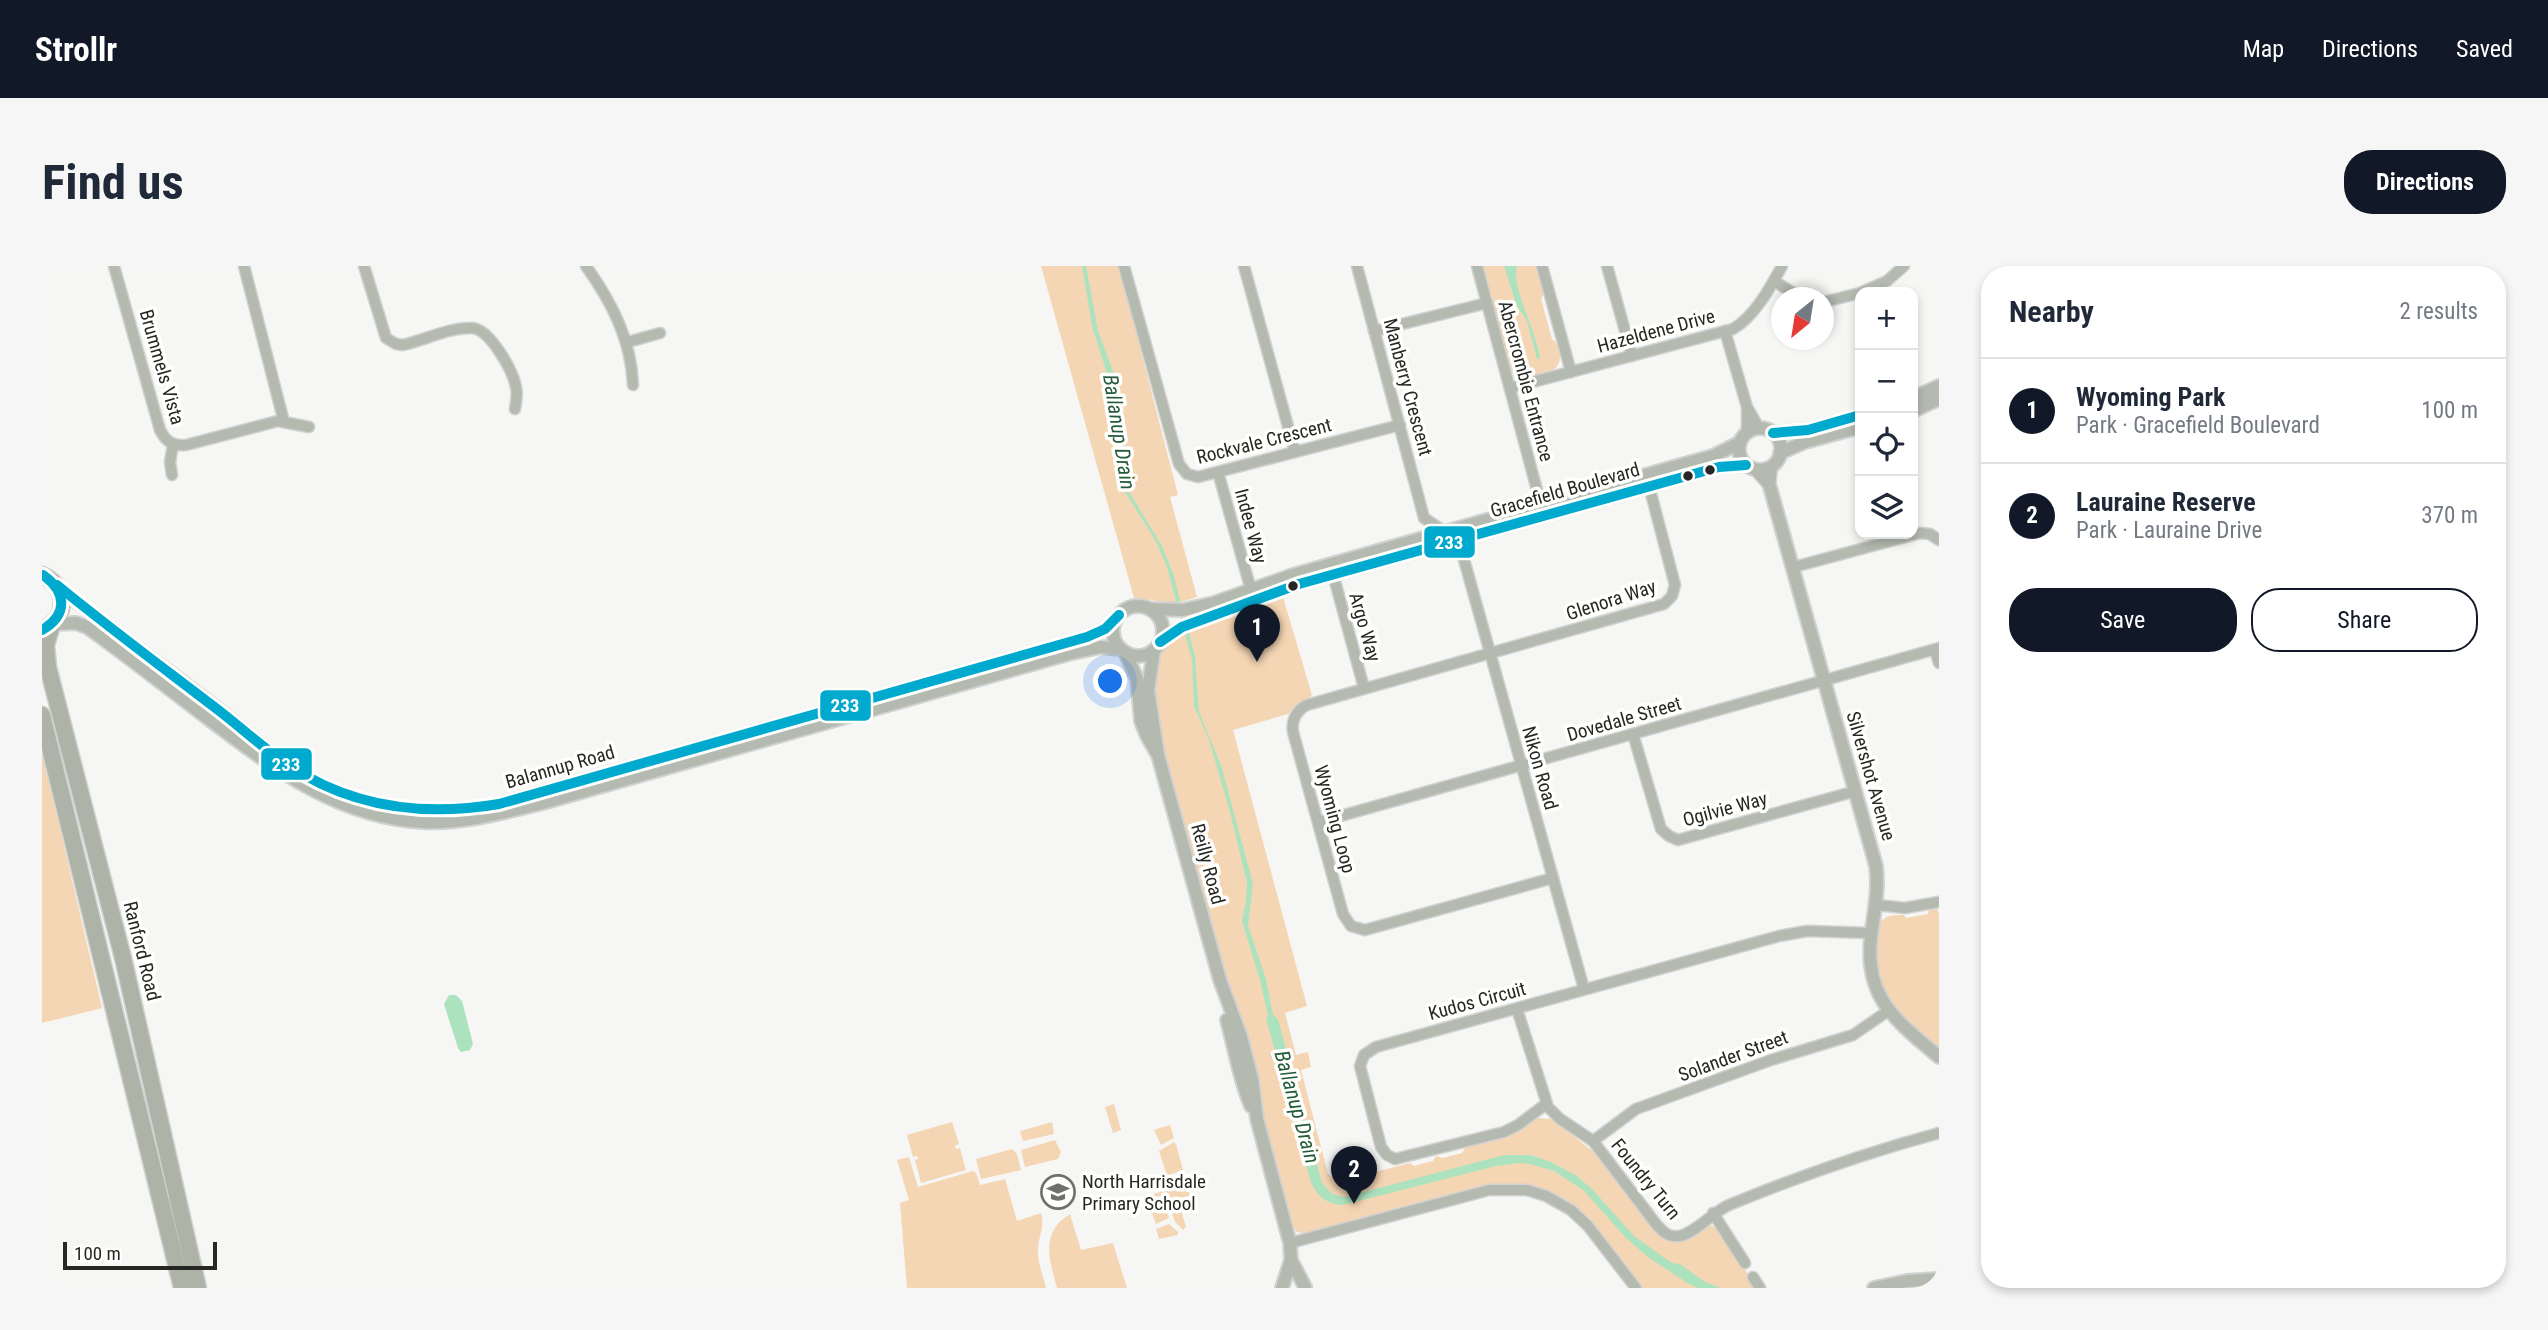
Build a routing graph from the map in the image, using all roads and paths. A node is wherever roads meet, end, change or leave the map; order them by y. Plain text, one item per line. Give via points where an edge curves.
1 (114, 266) edge
2 (364, 266) edge
3 (586, 266) edge
4 (1124, 266) edge
5 (1244, 266) edge
6 (1357, 266) edge
7 (1477, 266) edge
8 (1542, 266) edge
9 (1607, 266) edge
10 (1782, 266) edge
11 (1904, 266) edge
12 (248, 267) edge
13 (1774, 281) junction
14 (1784, 287) edge
15 (1874, 287) edge
16 (1855, 294) edge
17 (1834, 300) edge
18 (1487, 303) junction
19 (1374, 331) junction
20 (1725, 331) junction
21 (660, 333) dead end
22 (628, 342) junction
23 (1632, 356) junction
24 (1572, 372) junction
25 (633, 385) dead end
26 (1939, 386) edge
27 (1510, 388) junction
28 (1918, 396) edge
29 (1939, 399) edge
30 (515, 409) dead end
31 (1918, 409) edge
32 (1855, 416) edge
33 (284, 422) junction
34 (1400, 425) junction
35 (309, 427) dead end
36 (1855, 428) edge
37 (1773, 433) junction
38 (1748, 434) junction
39 (173, 444) junction
40 (1295, 452) junction
41 (1780, 453) junction
42 (1772, 466) junction
43 (1750, 467) junction
44 (1218, 472) junction
45 (172, 475) dead end
46 (1649, 486) junction
47 (1770, 487) junction
48 (1541, 505) junction
49 (1424, 518) junction
50 (1470, 537) junction
51 (1444, 538) junction
52 (1414, 540) junction
53 (1939, 540) edge
54 (1463, 556) junction
55 (1794, 567) junction
56 (1333, 574) junction
57 (42, 575) edge
58 (57, 585) junction
59 (1251, 590) junction
60 (1150, 609) junction
61 (1119, 615) junction
62 (49, 626) edge
63 (1157, 646) junction
64 (1937, 649) edge
65 (1123, 650) junction
66 (1490, 654) junction
67 (1939, 663) edge
68 (1824, 680) junction
69 (1364, 688) junction
70 (42, 715) edge
71 (1633, 734) junction
72 (1158, 755) junction
73 (1521, 766) junction
74 (1856, 791) junction
75 (559, 793) junction
76 (1319, 822) junction
77 (1553, 878) junction
78 (1939, 902) edge
79 (1877, 905) junction
80 (1871, 933) junction
81 (1584, 989) junction
82 (1517, 1009) junction
83 (1888, 1011) junction
84 (1939, 1058) edge
85 (1546, 1104) junction
86 (1939, 1133) edge
87 (1593, 1141) junction
88 (1713, 1213) junction
89 (1290, 1243) junction
90 (1291, 1260) junction
91 (1745, 1263) dead end
92 (1753, 1277) dead end
93 (1939, 1279) edge
94 (182, 1288) edge
95 (198, 1288) edge
96 (1282, 1288) edge
97 (1305, 1288) edge
98 (1636, 1288) edge
99 (1760, 1288) edge
100 (1874, 1288) edge

1 - 39 street, Brummels Vista via 160,430
2 - 30 street via 386,338 403,345 478,329 506,362 516,386
3 - 22 street
4 - 44 street, Rockvale Crescent via 1181,469 1196,477
5 - 40 street
6 - 19 street, Manberry Crescent
7 - 18 street, Abercrombie Entrance
8 - 24 street
9 - 23 street
10 - 13 street, Hazeldene Drive
11 - 15 street
12 - 33 street
13 - 14 street
13 - 20 street, Hazeldene Drive via 1746,319
16 - 17 street
18 - 19 street
18 - 27 street, Abercrombie Entrance
19 - 34 street, Manberry Crescent
20 - 23 street, Hazeldene Drive
20 - 38 street via 1747,407
21 - 22 street
22 - 25 street
23 - 24 street, Hazeldene Drive
24 - 27 street, Hazeldene Drive
26 - 28 street
27 - 48 street, Abercrombie Entrance
29 - 31 street
32 - 37 street via 1801,432
33 - 35 street
33 - 39 street, Brummels Vista via 186,445
34 - 40 street, Rockvale Crescent
34 - 49 street, Manberry Crescent
36 - 41 street
37 - 38 street
37 - 41 street
38 - 43 street via 1740,455
38 - 48 street, Gracefield Boulevard via 1713,456
39 - 45 street
40 - 44 street, Rockvale Crescent
41 - 42 street
42 - 43 street
42 - 47 street, Silvershot Avenue
43 - 46 street, Gracefield Boulevard via 1719,467
43 - 47 street, Silvershot Avenue
44 - 59 street, Indee Way
46 - 50 street, Gracefield Boulevard
46 - 66 street, Glenora Way via 1673,571 1675,590 1668,600
47 - 55 street, Silvershot Avenue
48 - 51 street, Gracefield Boulevard
49 - 51 street
49 - 52 street
50 - 51 street, Gracefield Boulevard
50 - 54 street
51 - 52 street, Gracefield Boulevard
51 - 54 street
51 - 56 street, Gracefield Boulevard
52 - 59 street, Gracefield Boulevard
53 - 55 street via 1920,533
54 - 66 street, Nikon Road
55 - 68 street, Silvershot Avenue
56 - 63 street, Gracefield Boulevard via 1182,627
56 - 69 street, Argo Way
57 - 58 main road
58 - 62 main road, Ranford Road via 63,604
58 - 75 street, Balannup Road via 293,769 334,791 419,811 489,806
59 - 60 street, Gracefield Boulevard via 1189,609
60 - 61 street via 1133,607
60 - 63 street via 1162,624
61 - 65 street via 1113,628
61 - 75 street, Balannup Road via 1105,629 1087,637
62 - 75 street, Balannup Road via 87,626 279,771 341,804 425,822 475,819
62 - 95 main road, Ranford Road via 48,667 123,958
63 - 65 street via 1141,655
63 - 72 street, Reilly Road via 1148,690
64 - 67 street
64 - 68 street, Dovedale Street
65 - 72 street, Reilly Road via 1137,679 1146,736
65 - 75 street, Balannup Road via 1100,647 1068,654
66 - 69 street, Wyoming Loop
66 - 73 street, Nikon Road
68 - 71 street, Dovedale Street
68 - 74 street, Silvershot Avenue
69 - 76 street, Wyoming Loop via 1304,706 1292,724
70 - 94 main road
71 - 73 street, Dovedale Street
71 - 74 street, Ogilvie Way via 1661,829 1674,839
72 - 89 street, Reilly Road via 1221,984 1238,1074 1257,1119
73 - 76 street, Dovedale Street
73 - 77 street, Nikon Road
74 - 79 street, Silvershot Avenue via 1876,866
76 - 77 street, Wyoming Loop via 1343,914 1357,929
77 - 81 street, Nikon Road
78 - 79 street via 1905,908
79 - 80 street, Silvershot Avenue
80 - 81 street, Kudos Circuit via 1796,932
80 - 83 street, Silvershot Avenue via 1873,976
81 - 82 street, Kudos Circuit
82 - 85 street
82 - 85 street, Kudos Circuit via 1376,1047 1364,1055 1361,1074 1381,1147 1390,1157 1403,1159 1504,1132
83 - 84 street, Silvershot Avenue
83 - 87 street, Solander Street via 1853,1035 1636,1109
85 - 87 street, Foundry Turn
86 - 88 street, Foundry Turn via 1848,1161
87 - 88 street, Foundry Turn via 1666,1233 1684,1235
88 - 91 street
89 - 90 street, Reilly Road
89 - 98 street via 1489,1190 1522,1190 1546,1196 1571,1210
90 - 96 street, Reilly Road
90 - 97 street, Reilly Road
92 - 99 street
93 - 100 street
96 - 97 street via 1295,1284

